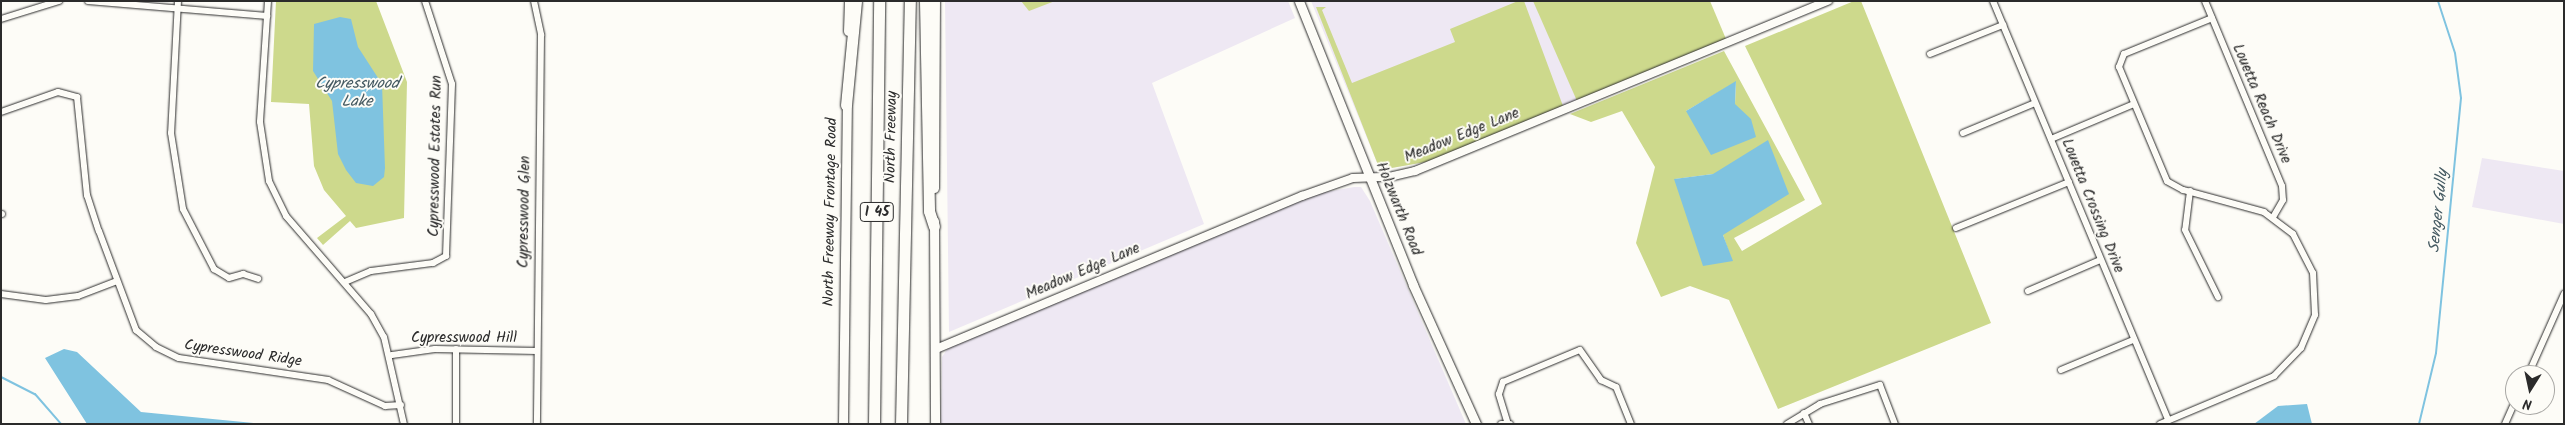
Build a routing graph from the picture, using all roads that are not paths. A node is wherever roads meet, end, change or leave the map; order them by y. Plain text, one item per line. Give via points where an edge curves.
1 (58, 1) edge
2 (88, 1) edge
3 (268, 1) edge
4 (425, 1) edge
5 (534, 1) edge
6 (849, 1) edge
7 (856, 1) edge
8 (879, 1) edge
9 (910, 1) edge
10 (925, 1) edge
11 (935, 1) edge
12 (1299, 1) edge
13 (1828, 1) edge
14 (1993, 1) edge
15 (2204, 1) edge
16 (178, 5) edge
17 (267, 16) junction
18 (2212, 18) junction
19 (1, 19) edge
20 (2002, 24) junction
21 (1930, 54) dead end
22 (2035, 103) junction
23 (2134, 104) junction
24 (846, 105) junction
25 (1, 112) edge
26 (1963, 133) dead end
27 (2051, 139) junction
28 (1371, 178) junction
29 (2069, 182) junction
30 (2190, 191) junction
31 (2273, 216) junction
32 (934, 226) junction
33 (1956, 228) dead end
34 (2100, 260) junction
35 (258, 279) dead end
36 (115, 282) junction
37 (345, 282) junction
38 (2028, 291) dead end
39 (1, 294) edge
40 (2564, 294) edge
41 (2218, 297) dead end
42 (2133, 340) junction
43 (456, 349) junction
44 (936, 349) junction
45 (537, 352) junction
46 (392, 355) junction
47 (2532, 365) edge
48 (2061, 370) dead end
49 (401, 405) junction
50 (1804, 413) junction
51 (2168, 420) junction
52 (1506, 423) edge
53 (404, 424) edge
54 (456, 424) edge
55 (537, 424) edge
56 (843, 424) edge
57 (874, 424) edge
58 (901, 424) edge
59 (935, 424) edge
60 (1476, 424) edge
61 (1631, 424) edge
62 (1787, 424) edge
63 (1809, 424) edge
64 (1896, 424) edge
65 (2160, 424) edge

1 - 19 street
2 - 16 street
3 - 17 street
4 - 37 street, Cypresswood Estates Run via 452,84 446,256 432,263 371,271
5 - 45 street, Cypresswood Glen via 541,35
6 - 24 main road, North Freeway Frontage Road
7 - 24 highway
8 - 57 highway, North Freeway / I 45
9 - 58 highway, North Freeway / I 45
10 - 32 highway via 929,211
11 - 32 main road
12 - 28 main road, Holzwarth Road
13 - 28 street, Meadow Edge Lane via 1415,171
14 - 20 street, Louetta Crossing Drive
15 - 18 street, Louetta Reach Drive
16 - 17 street
16 - 35 street via 171,134 183,209 214,269 229,278 243,274
17 - 37 street via 260,122 266,174 286,216
18 - 23 street via 2119,58
18 - 31 street, Louetta Reach Drive via 2282,186 2283,200
20 - 21 street
20 - 22 street, Louetta Crossing Drive
22 - 26 street
22 - 27 street, Louetta Crossing Drive
23 - 27 street
23 - 30 street via 2162,176
24 - 56 main road, North Freeway Frontage Road
25 - 36 street, Cypresswood Ridge via 58,92 77,97 87,195
27 - 29 street, Louetta Crossing Drive
28 - 44 street, Meadow Edge Lane via 1353,178 1302,196
28 - 60 main road, Holzwarth Road
29 - 33 street
29 - 34 street, Louetta Crossing Drive
30 - 31 street
30 - 41 street via 2185,230
31 - 51 street via 2302,246 2313,273 2316,306 2306,338 2274,376
32 - 44 main road
34 - 38 street
34 - 42 street, Louetta Crossing Drive
36 - 39 street via 78,296 46,300
36 - 49 street, Cypresswood Ridge via 136,330 156,347 179,358 328,380 385,406
37 - 46 street via 371,314
40 - 47 street
42 - 48 street
42 - 51 street, Louetta Crossing Drive
43 - 45 street, Cypresswood Hill
43 - 46 street, Cypresswood Hill
43 - 54 street
44 - 59 main road
45 - 55 street, Cypresswood Glen
46 - 49 street
49 - 53 street
50 - 62 street
50 - 63 street
50 - 64 street via 1880,385
51 - 65 street
52 - 61 street via 1499,394 1503,382 1580,350 1601,380 1616,387

